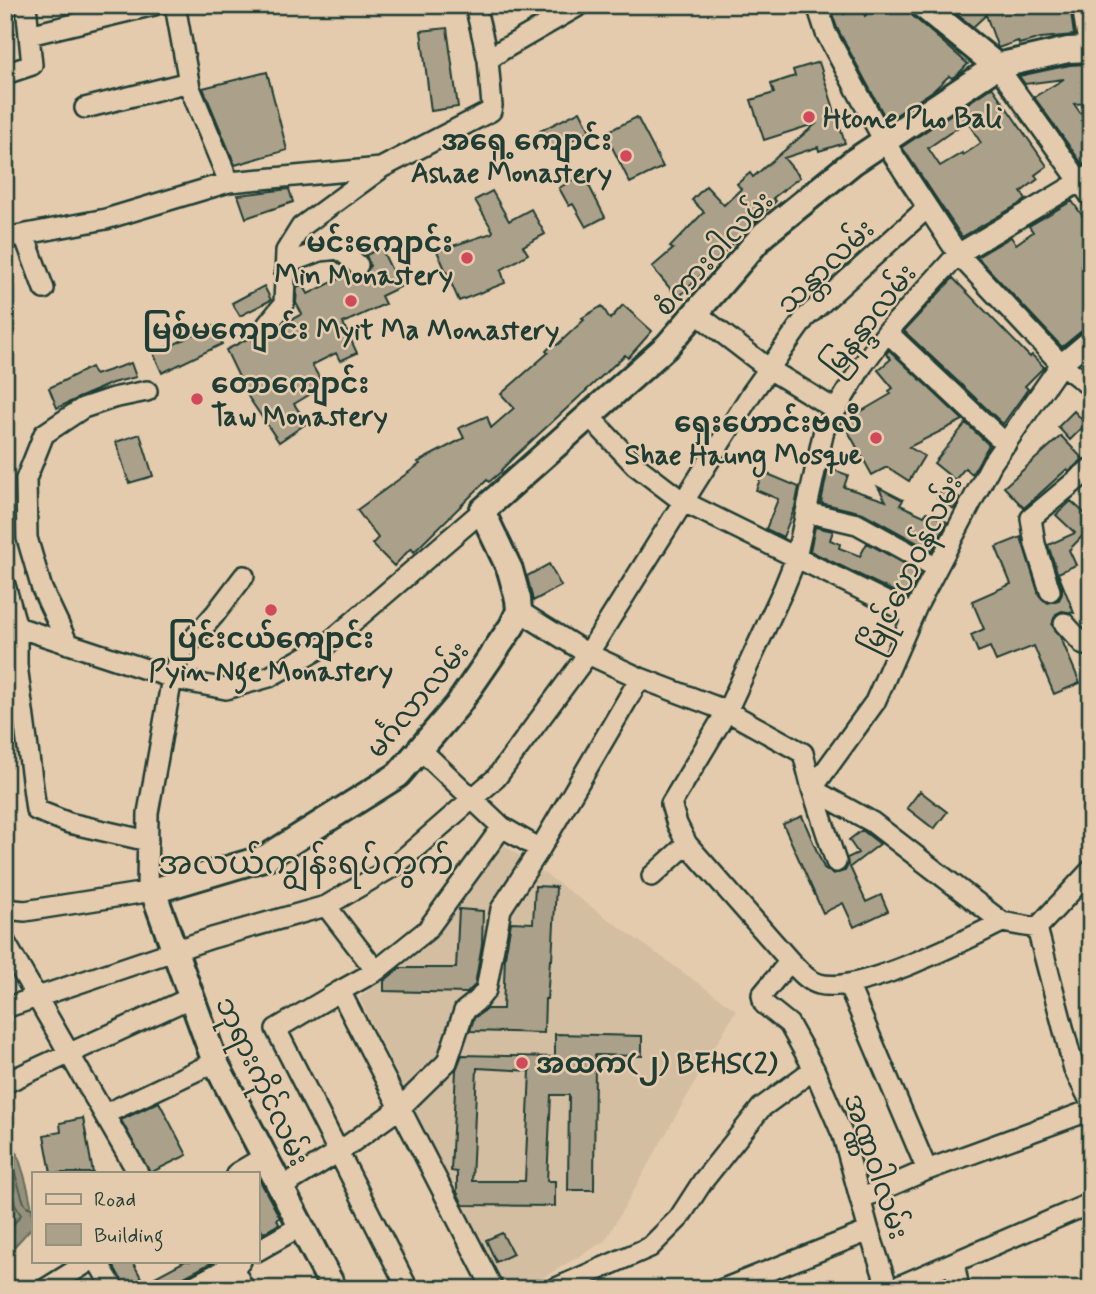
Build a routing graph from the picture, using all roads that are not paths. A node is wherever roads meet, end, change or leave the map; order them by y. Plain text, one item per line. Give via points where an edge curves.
1 (26, 5) edge
2 (154, 5) edge
3 (174, 5) edge
4 (475, 5) edge
5 (580, 5) edge
6 (817, 5) edge
7 (922, 5) edge
8 (1082, 5) edge
9 (29, 35) junction
10 (1090, 49) edge
11 (488, 60) junction
12 (997, 66) junction
13 (5, 74) edge
14 (189, 82) junction
15 (85, 108) dead end
16 (884, 141) junction
17 (382, 168) junction
18 (229, 182) junction
19 (1087, 185) edge
20 (927, 208) junction
21 (15, 236) edge
22 (958, 254) junction
23 (286, 264) junction
24 (358, 265) dead end
25 (44, 289) dead end
26 (696, 313) junction
27 (267, 325) dead end
28 (887, 332) junction
29 (1091, 339) edge
30 (1061, 364) junction
31 (769, 369) junction
32 (1091, 387) edge
33 (147, 391) dead end
34 (836, 410) junction
35 (589, 416) junction
36 (1006, 444) junction
37 (1091, 468) edge
38 (682, 501) junction
39 (482, 511) junction
40 (806, 512) junction
41 (796, 558) junction
42 (937, 568) junction
43 (244, 576) dead end
44 (5, 585) edge
45 (1051, 592) dead end
46 (519, 611) junction
47 (913, 615) junction
48 (1064, 623) dead end
49 (11, 625) edge
50 (68, 644) junction
51 (1091, 645) edge
52 (588, 654) junction
53 (172, 678) junction
54 (640, 678) junction
55 (727, 711) junction
56 (420, 749) junction
57 (812, 789) junction
58 (472, 798) junction
59 (502, 827) junction
60 (148, 841) junction
61 (687, 844) junction
62 (540, 849) junction
63 (836, 862) dead end
64 (1091, 870) edge
65 (652, 876) dead end
66 (150, 891) junction
67 (326, 906) junction
68 (5, 909) edge
69 (1002, 922) junction
70 (1037, 928) junction
71 (5, 942) edge
72 (175, 952) junction
73 (790, 961) junction
74 (376, 971) junction
75 (848, 984) junction
76 (340, 991) junction
77 (36, 997) junction
78 (192, 997) junction
79 (5, 1008) edge
80 (72, 1055) junction
81 (215, 1062) junction
82 (814, 1069) junction
83 (5, 1083) edge
84 (1091, 1103) edge
85 (400, 1108) junction
86 (1091, 1110) edge
87 (105, 1114) junction
88 (340, 1151) junction
89 (264, 1157) junction
90 (928, 1170) junction
91 (137, 1172) edge
92 (239, 1172) edge
93 (280, 1188) junction
94 (860, 1199) junction
95 (1091, 1203) edge
96 (299, 1227) junction
97 (869, 1231) junction
98 (259, 1250) edge
99 (88, 1262) edge
100 (98, 1262) edge
101 (954, 1262) junction
102 (236, 1263) edge
103 (45, 1289) edge
104 (114, 1289) edge
105 (188, 1289) edge
106 (244, 1289) edge
107 (334, 1289) edge
108 (408, 1289) edge
109 (493, 1289) edge
110 (554, 1289) edge
111 (723, 1289) edge
112 (890, 1289) edge
113 (959, 1289) edge

1 - 9 street
2 - 9 street
3 - 14 street
4 - 11 street
5 - 11 street
6 - 16 street via 826,33
7 - 12 main road
8 - 10 street
9 - 13 street via 32,65
10 - 12 main road, စံကားဝါလမ်း
11 - 17 street via 491,111
12 - 16 main road, စံကားဝါလမ်း
12 - 19 street
14 - 15 street
14 - 18 street
16 - 20 street
16 - 26 main road, စံကားဝါလမ်း via 763,235
17 - 18 street
17 - 23 street via 301,227 286,251
18 - 21 street via 106,219
19 - 22 street, မြနန္ဒာလမ်း
20 - 22 street
20 - 31 street, သန္တာလမ်း via 805,318
21 - 25 street
22 - 28 street, မြနန္ဒာလမ်း
22 - 30 street
23 - 24 street via 339,249
23 - 27 street via 284,304
26 - 31 street
26 - 35 main road, စံကားဝါလမ်း via 667,346
28 - 34 street, မြနန္ဒာလမ်း
28 - 36 street
29 - 30 street, မြိုင်ဟေဝန်လမ်း
30 - 32 street
30 - 36 street, မြိုင်ဟေဝန်လမ်း
31 - 34 street
31 - 38 street, သန္တာလမ်း
33 - 50 street via 83,408 44,434 26,479 27,538
34 - 40 street, မြနန္ဒာလမ်း via 824,430
35 - 38 street via 635,465
35 - 39 main road, စံကားဝါလမ်း
36 - 42 street, မြိုင်ဟေဝန်လမ်း
37 - 45 street via 1031,518
38 - 41 street
38 - 52 street, သန္တာလမ်း
39 - 46 main road via 510,570
39 - 53 street via 326,645 269,677 226,689
40 - 41 street, မြနန္ဒာလမ်း
40 - 42 street via 857,524
41 - 47 street
41 - 55 street, မြနန္ဒာလမ်း
42 - 47 street, မြိုင်ဟေဝန်လမ်း
43 - 53 street via 180,654
44 - 49 street
46 - 52 street
46 - 56 main road, မင်္ဂလာလမ်း via 457,706
47 - 57 street, မြိုင်ဟေဝန်လမ်း via 875,702
48 - 51 street via 1084,645
49 - 50 street
49 - 60 street via 36,810 69,823
50 - 53 street
52 - 54 street
52 - 58 street, သန္တာလမ်း via 496,778
53 - 60 street via 148,813
54 - 55 street
54 - 62 street
55 - 57 street via 803,754
55 - 61 street, မြနန္ဒာလမ်း via 671,804
56 - 58 street
56 - 66 main road, မင်္ဂလာလမ်း via 398,775 267,857
57 - 63 street
57 - 69 street via 872,822
58 - 59 street
58 - 67 street, သန္တာလမ်း via 396,865
59 - 62 street
59 - 74 street via 427,930
60 - 66 street
61 - 65 street
61 - 73 street
62 - 85 street via 501,909 486,990 464,1011 447,1062
64 - 70 street
66 - 68 street, မင်္ဂလာလမ်း via 25,911
66 - 72 main road, ဘုရားကိုင်လမ်း
67 - 72 street, သန္တာလမ်း
67 - 74 street
69 - 70 street
69 - 75 street via 937,955
70 - 84 street via 1074,1069
71 - 77 street
72 - 77 street, သန္တာလမ်း
72 - 78 main road, ဘုရားကိုင်လမ်း
73 - 75 street via 808,980 822,985
73 - 82 street, အဏ္ဏဝါလမ်း via 762,995 764,1004 789,1024
74 - 76 street
75 - 90 street
76 - 85 street
76 - 88 street via 276,1029
77 - 79 street, သန္တာလမ်း
77 - 80 street
78 - 80 street
78 - 81 main road, ဘုရားကိုင်လမ်း
80 - 83 street
80 - 87 street
81 - 87 street
81 - 89 main road, ဘုရားကိုင်လမ်း
82 - 94 street, အဏ္ဏဝါလမ်း via 843,1136
82 - 110 street via 761,1108 679,1218 650,1247
85 - 88 street
85 - 109 street
86 - 90 street
87 - 91 street
88 - 93 street
88 - 108 street
89 - 92 street
89 - 93 main road, ဘုရားကိုင်လမ်း
90 - 94 street
93 - 96 main road, ဘုရားကိုင်လမ်း
94 - 97 street, အဏ္ဏဝါလမ်း
95 - 101 street
96 - 98 street
96 - 107 main road, ဘုရားကိုင်လမ်း
97 - 111 street
97 - 112 street, အဏ္ဏဝါလမ်း
99 - 103 street
100 - 104 street
101 - 112 street
101 - 113 street
102 - 105 street
102 - 106 street

